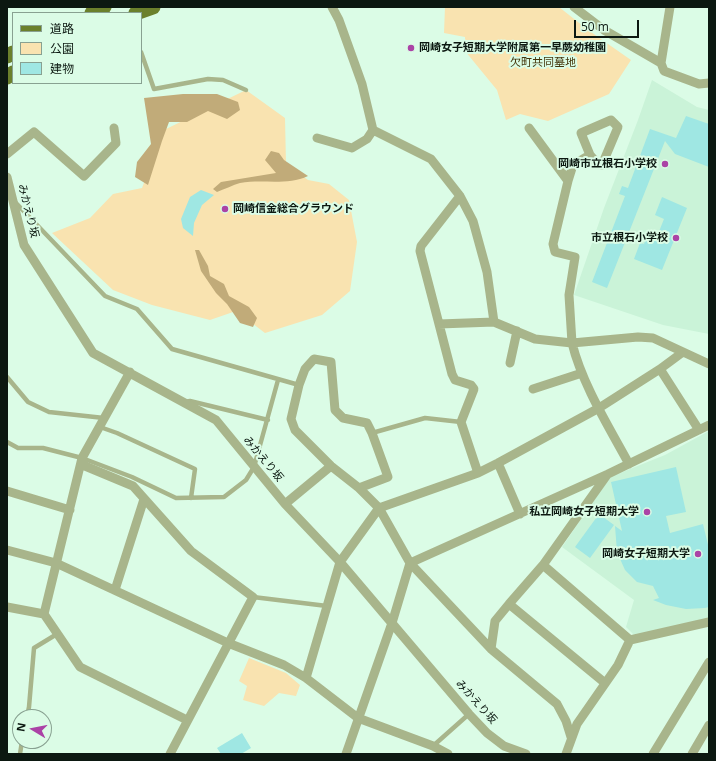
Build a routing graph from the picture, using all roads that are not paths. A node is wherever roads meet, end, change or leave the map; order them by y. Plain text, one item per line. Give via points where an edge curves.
1 (104, 7) edge
2 (152, 7) edge
3 (332, 7) edge
4 (574, 7) edge
5 (670, 7) edge
6 (94, 12) edge
7 (139, 12) edge
8 (142, 55) edge
9 (660, 63) junction
10 (709, 83) edge
11 (246, 90) dead end
12 (114, 128) dead end
13 (529, 128) dead end
14 (373, 130) junction
15 (317, 138) dead end
16 (7, 154) edge
17 (590, 155) junction
18 (7, 177) edge
19 (568, 181) junction
20 (10, 195) edge
21 (460, 196) junction
22 (494, 322) junction
23 (439, 324) junction
24 (517, 331) junction
25 (572, 343) junction
26 (683, 352) junction
27 (510, 363) dead end
28 (709, 364) edge
29 (660, 369) junction
30 (130, 372) junction
31 (582, 373) junction
32 (7, 377) edge
33 (278, 380) junction
34 (299, 385) junction
35 (533, 389) dead end
36 (182, 403) junction
37 (599, 408) junction
38 (268, 420) junction
39 (102, 422) junction
40 (462, 422) junction
41 (709, 425) edge
42 (699, 430) junction
43 (372, 433) junction
44 (7, 442) edge
45 (82, 458) junction
46 (498, 464) junction
47 (629, 464) junction
48 (331, 466) junction
49 (254, 467) junction
50 (478, 473) junction
51 (608, 474) junction
52 (359, 488) junction
53 (7, 491) edge
54 (191, 498) junction
55 (144, 499) junction
56 (285, 504) junction
57 (379, 508) junction
58 (70, 510) junction
59 (520, 514) junction
60 (7, 550) edge
61 (340, 562) junction
62 (56, 563) junction
63 (410, 563) junction
64 (543, 565) junction
65 (115, 590) junction
66 (253, 597) junction
67 (508, 604) junction
68 (327, 606) junction
69 (7, 607) edge
70 (44, 614) junction
71 (709, 622) edge
72 (392, 623) junction
73 (57, 634) junction
74 (630, 640) junction
75 (228, 643) junction
76 (491, 649) junction
77 (709, 662) edge
78 (306, 678) junction
79 (605, 683) junction
80 (29, 709) edge
81 (469, 714) junction
82 (358, 718) junction
83 (187, 720) junction
84 (709, 725) edge
85 (572, 737) junction
86 (433, 746) junction
87 (170, 754) edge
88 (346, 754) edge
89 (448, 754) edge
90 (526, 754) edge
91 (566, 754) edge
92 (652, 754) edge
93 (692, 754) edge

1 - 6 main road
2 - 7 main road
3 - 14 street via 362,84
4 - 9 street via 604,30
5 - 9 street
8 - 11 lane via 154,89 208,79 223,80
9 - 10 street via 664,71 699,84
12 - 16 street via 116,143 84,176 34,132
13 - 19 street
14 - 15 street via 367,139 352,148
14 - 21 street via 431,159
17 - 17 street via 581,133 611,120 618,127 602,165
17 - 19 street via 573,165
18 - 20 street, みかえり坂
19 - 25 street via 553,244 555,252 575,257 569,295
20 - 30 street, みかえり坂 via 24,245 88,346 93,353
20 - 33 lane via 105,296 137,309 172,350
21 - 22 street via 473,221 487,272
21 - 23 street via 421,246 420,251
22 - 23 street
22 - 24 street
23 - 40 street via 455,380 474,388
24 - 25 street via 535,339
24 - 27 street
25 - 26 street via 653,338
25 - 31 street
26 - 28 street
26 - 29 street
29 - 37 street
29 - 42 street
30 - 36 street, みかえり坂
30 - 39 street
31 - 35 street
31 - 37 street
32 - 39 lane via 28,402 49,412
33 - 34 lane
33 - 38 lane
34 - 43 street via 304,369 314,359 331,362 335,410 343,418 367,423
34 - 48 street via 291,419 295,430
36 - 38 lane via 190,401
36 - 49 street, みかえり坂 via 216,420
37 - 46 street
37 - 47 street
38 - 49 lane
39 - 45 street
39 - 54 lane via 117,433 195,469
40 - 43 lane via 425,418
40 - 50 street
41 - 42 street
42 - 47 street
43 - 52 street via 388,477
44 - 45 lane via 18,448 43,448
45 - 54 lane via 132,477 176,498
45 - 55 street via 85,466 132,486
45 - 58 street
46 - 50 street
46 - 59 street
47 - 51 street
48 - 52 street
48 - 56 street
49 - 54 lane via 246,480 224,497
49 - 56 street, みかえり坂
50 - 57 street
51 - 59 street
51 - 64 street
52 - 57 street
53 - 58 street
55 - 65 street
55 - 66 street via 191,551
56 - 61 street, みかえり坂
57 - 61 street
57 - 63 street
58 - 62 street
59 - 63 street
60 - 62 street
61 - 68 street
61 - 72 street, みかえり坂
62 - 65 street
62 - 70 street
63 - 72 street
63 - 76 street
64 - 67 street
64 - 74 street
65 - 75 street
66 - 68 lane
66 - 75 street
67 - 76 street via 495,621
67 - 79 street
68 - 78 street
69 - 70 street
70 - 73 street
71 - 74 street
72 - 81 street, みかえり坂
72 - 82 street
73 - 80 lane via 34,648
73 - 83 street via 80,667
74 - 79 street via 618,665
75 - 78 street via 284,665
75 - 83 street
76 - 85 street via 557,704
77 - 92 street
78 - 82 street
79 - 85 street via 577,724
81 - 86 lane
81 - 90 street, みかえり坂 via 504,746
82 - 86 street
82 - 88 street
83 - 87 street
84 - 93 street
85 - 91 street
86 - 89 street

